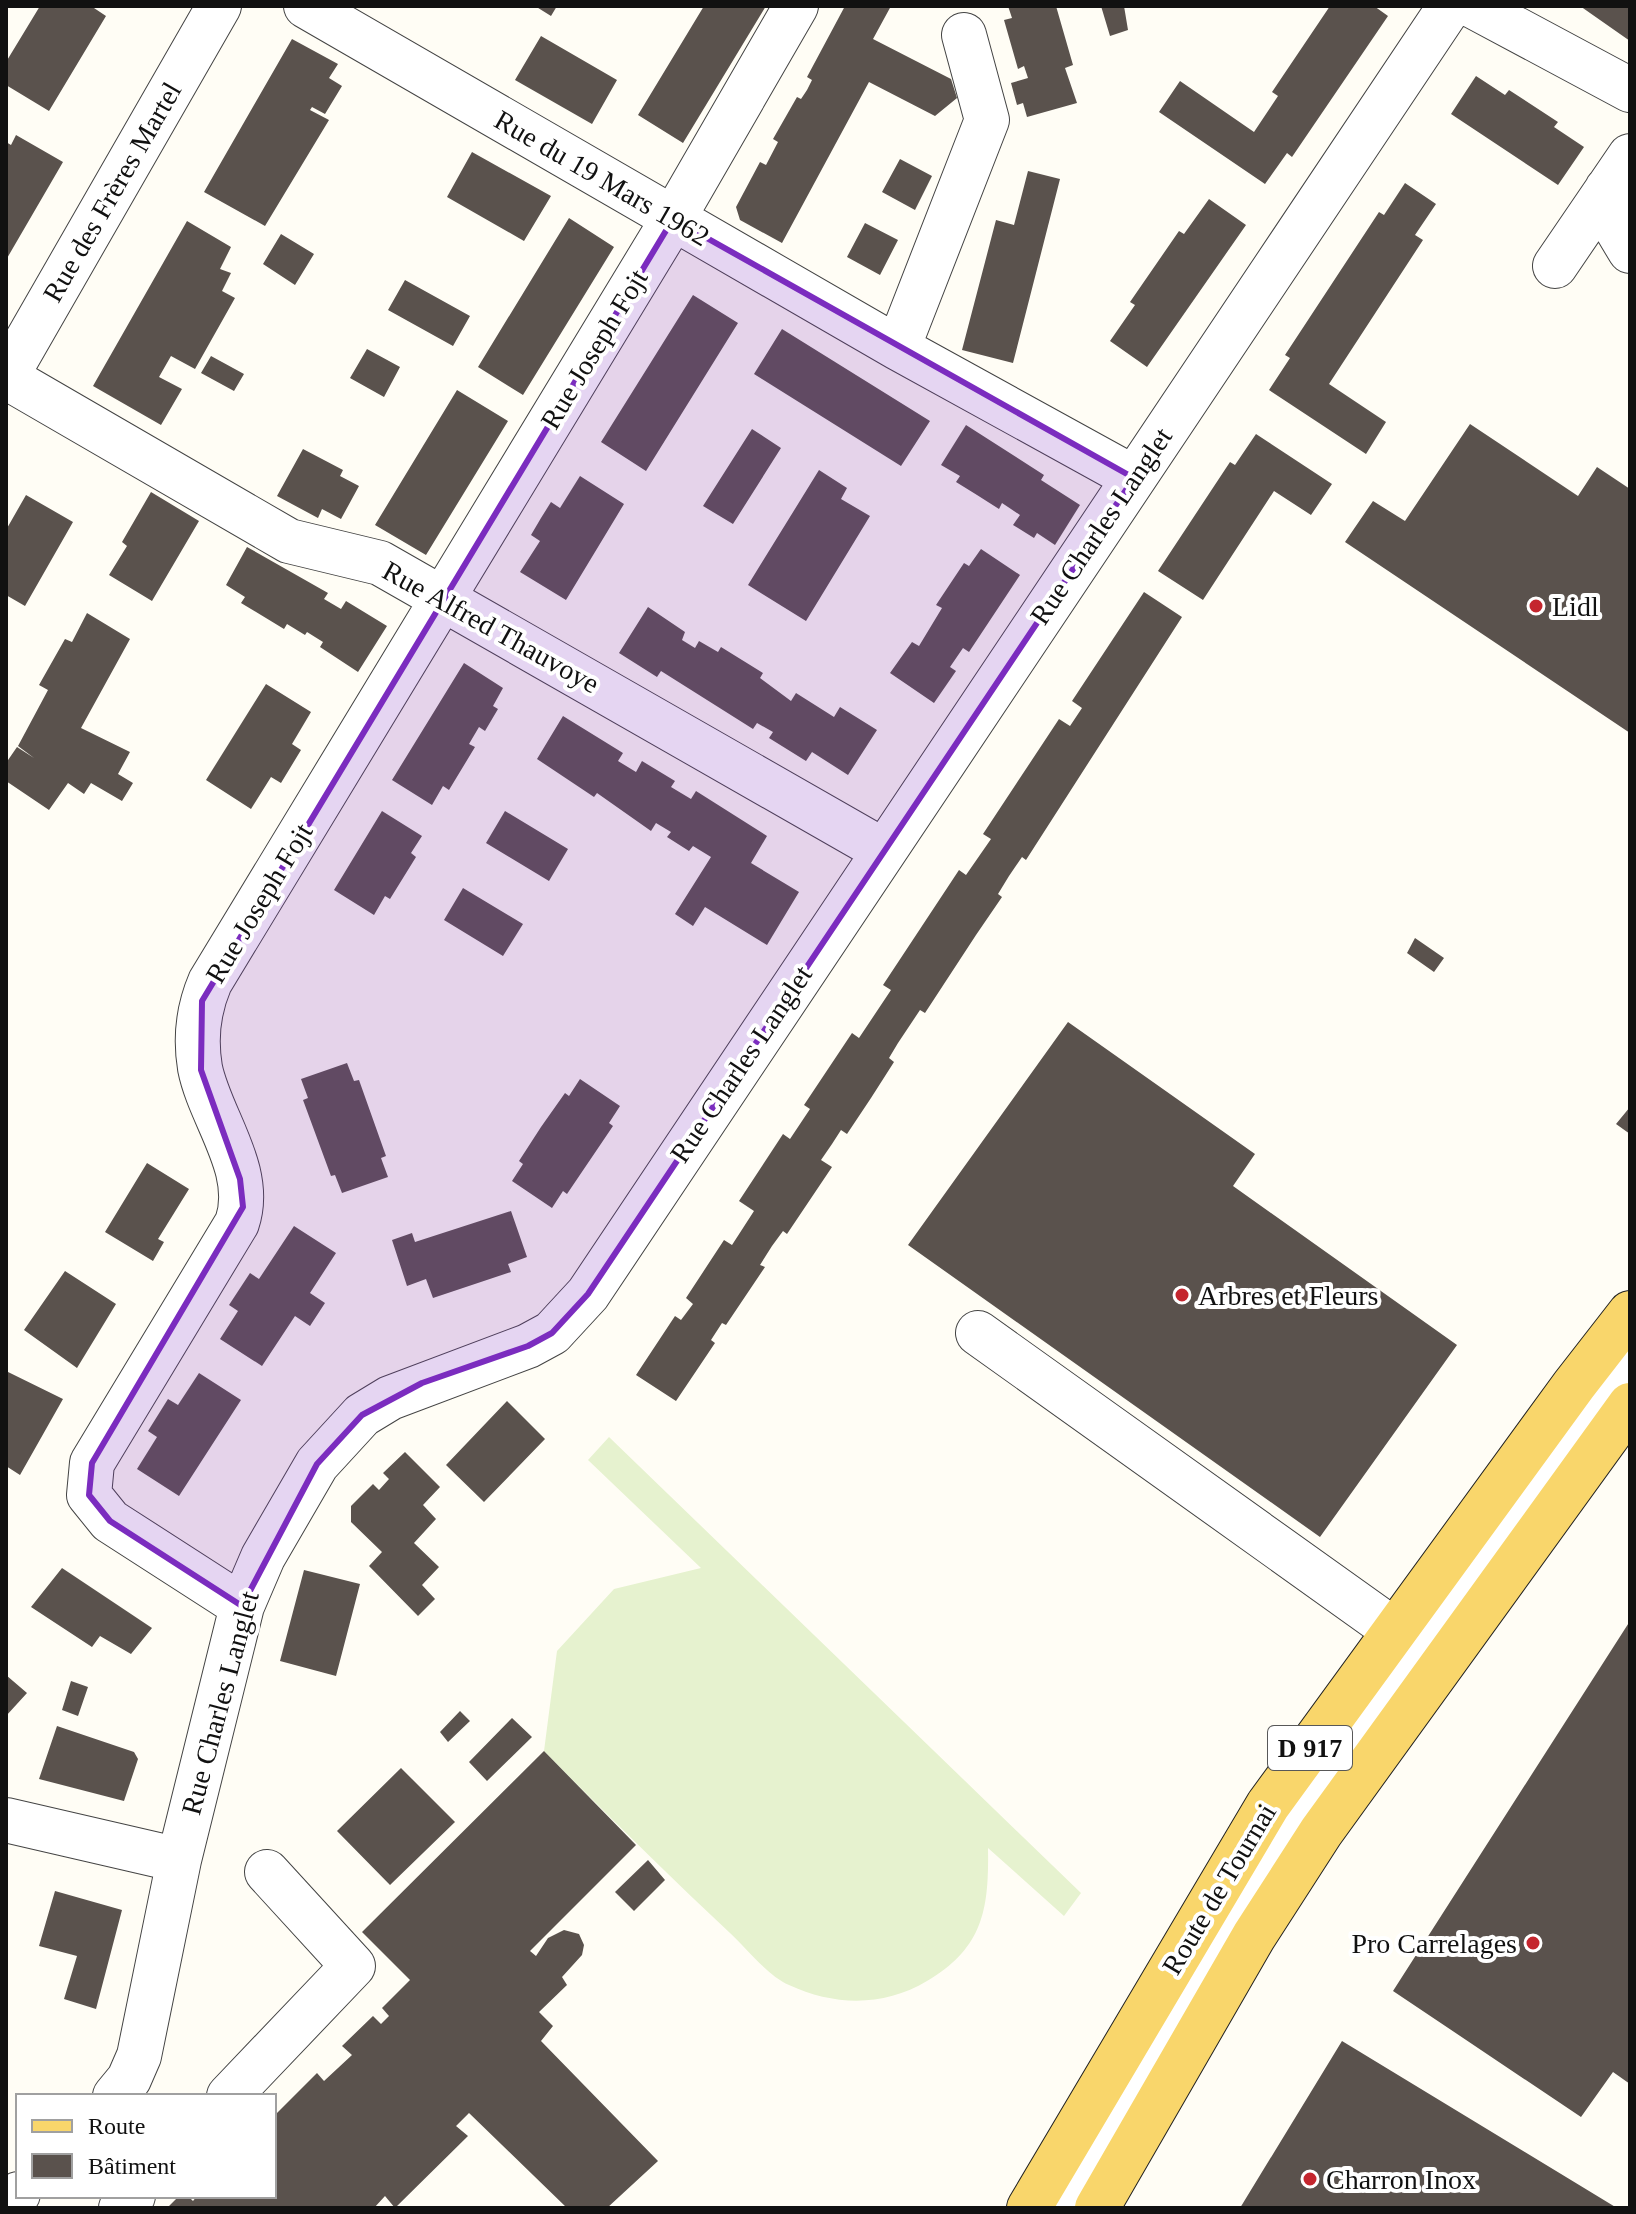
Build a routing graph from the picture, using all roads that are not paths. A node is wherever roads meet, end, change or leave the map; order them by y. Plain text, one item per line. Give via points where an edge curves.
1 (219, 6) edge
2 (306, 6) edge
3 (796, 6) edge
4 (1450, 6) edge
5 (1473, 6) edge
6 (964, 35) dead end
7 (1630, 90) edge
8 (1623, 173) edge
9 (673, 219) junction
10 (1630, 251) edge
11 (1555, 266) dead end
12 (898, 348) junction
13 (6, 377) edge
14 (1134, 478) junction
15 (444, 598) junction
16 (884, 851) junction
17 (1630, 1313) edge
18 (978, 1333) dead end
19 (1630, 1367) edge
20 (1630, 1405) edge
21 (242, 1606) junction
22 (1395, 1631) junction
23 (6, 1820) edge
24 (179, 1860) junction
25 (267, 1872) dead end
26 (117, 2094) edge
27 (231, 2094) edge
28 (1029, 2208) edge
29 (1069, 2208) edge
30 (1097, 2208) edge

1 - 13 street, Rue des Frères Martel
2 - 9 street, Rue du 19 Mars 1962
3 - 9 street, Rue Joseph Fojt
4 - 14 street, Rue Charles Langlet
5 - 7 street
6 - 12 street via 987,120
8 - 10 street via 1615,226
8 - 11 street
9 - 12 street, Rue du 19 Mars 1962
9 - 15 street, Rue Joseph Fojt
12 - 14 street, Rue du 19 Mars 1962
13 - 15 street, Rue Alfred Thauvoye via 289,541 380,563
14 - 16 street, Rue Charles Langlet
15 - 16 street, Rue Alfred Thauvoye
15 - 21 street, Rue Joseph Fojt via 210,982 198,1024 201,1070 240,1179 243,1207 88,1477 89,1495 110,1521
16 - 21 street, Rue Charles Langlet via 574,1313 528,1346 422,1383 362,1415 317,1464 263,1557
17 - 22 main road, Route de Tournai / D 917
18 - 22 street
19 - 29 street via 1283,1848
20 - 30 main road, Route de Tournai / D 917 via 1321,1832 1247,1948
21 - 24 street, Rue Charles Langlet
22 - 28 main road, Route de Tournai / D 917 via 1242,1845
23 - 24 street
24 - 26 street, Rue Charles Langlet via 139,2056
25 - 27 street via 353,1966

